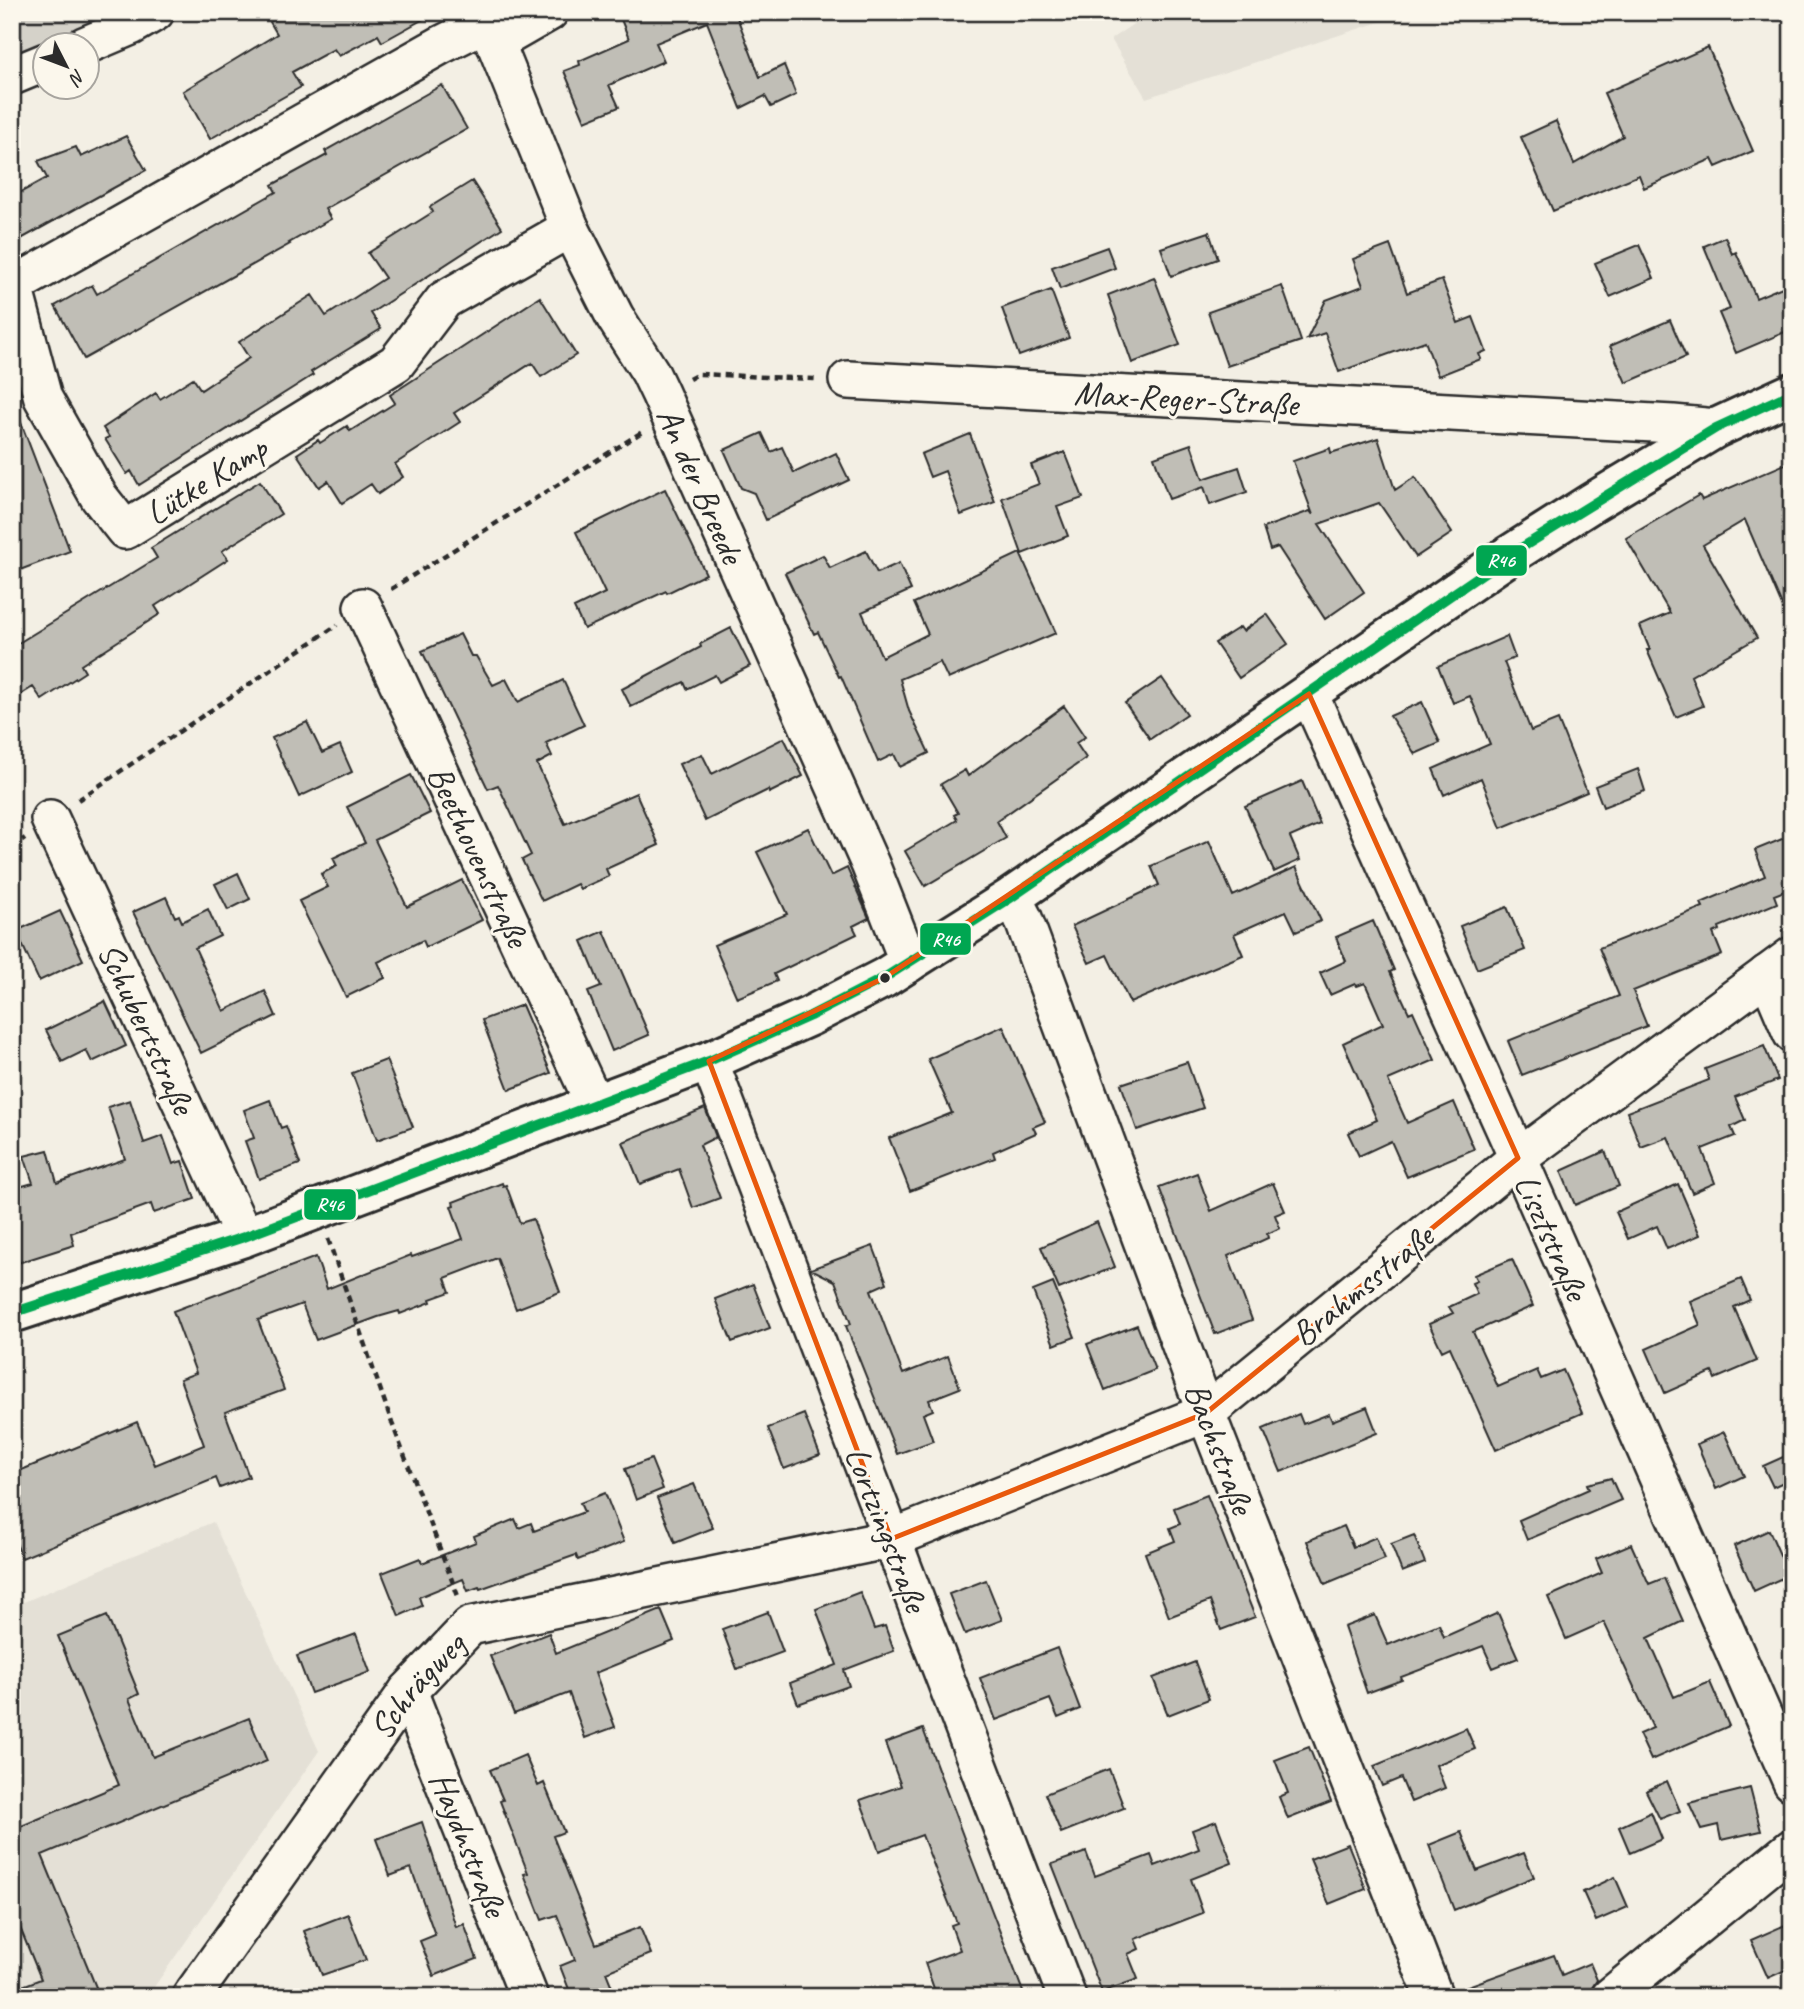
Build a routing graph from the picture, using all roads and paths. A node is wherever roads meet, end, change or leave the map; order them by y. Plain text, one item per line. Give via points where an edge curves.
1 (155, 12) edge
2 (549, 12) edge
3 (488, 26) edge
4 (102, 38) edge
5 (32, 68) edge
6 (12, 76) edge
7 (570, 228) junction
8 (848, 380) joint
9 (660, 393) junction
10 (1792, 393) edge
11 (1716, 428) junction
12 (363, 607) dead end
13 (1309, 694) junction
14 (50, 819) dead end
15 (1012, 897) junction
16 (909, 963) junction
17 (1779, 965) edge
18 (1792, 1033) edge
19 (709, 1061) junction
20 (595, 1105) junction
21 (1518, 1158) junction
22 (318, 1208) junction
23 (244, 1237) junction
24 (12, 1312) edge
25 (1206, 1413) junction
26 (891, 1539) junction
27 (470, 1626) junction
28 (408, 1691) junction
29 (1792, 1782) edge
30 (1792, 1848) edge
31 (191, 1997) edge
32 (529, 1997) edge
33 (1067, 1997) edge
34 (1434, 1997) edge
35 (1610, 1997) edge

1 - 4 street
2 - 3 street
3 - 7 street, An der Breede
3 - 7 street, Lütke Kamp via 278,136 13,286 43,398 99,497 125,530 396,363 444,300
5 - 6 street
7 - 9 street, An der Breede
8 - 9 path via 698,374
8 - 11 street, Max-Reger-Straße
9 - 16 street, An der Breede via 870,864
10 - 11 street
11 - 13 street via 1508,556
12 - 20 street, Beethovenstraße
13 - 15 street
13 - 21 street, Lisztstraße
14 - 23 street, Schubertstraße
15 - 16 street
15 - 25 street, Bachstraße
16 - 19 street via 810,1016
17 - 18 street
17 - 21 street, Brahmsstraße
19 - 20 street
19 - 26 street, Lortzingstraße
20 - 22 street
21 - 25 street, Brahmsstraße
21 - 29 street, Lisztstraße
22 - 23 street
22 - 27 path via 392,1423
23 - 24 street
25 - 26 street, Brahmsstraße
25 - 34 street, Bachstraße
26 - 27 street, Schrägweg
26 - 33 street, Lortzingstraße
27 - 28 street, Schrägweg
28 - 31 street, Schrägweg
28 - 32 street, Haydnstraße
30 - 35 street

